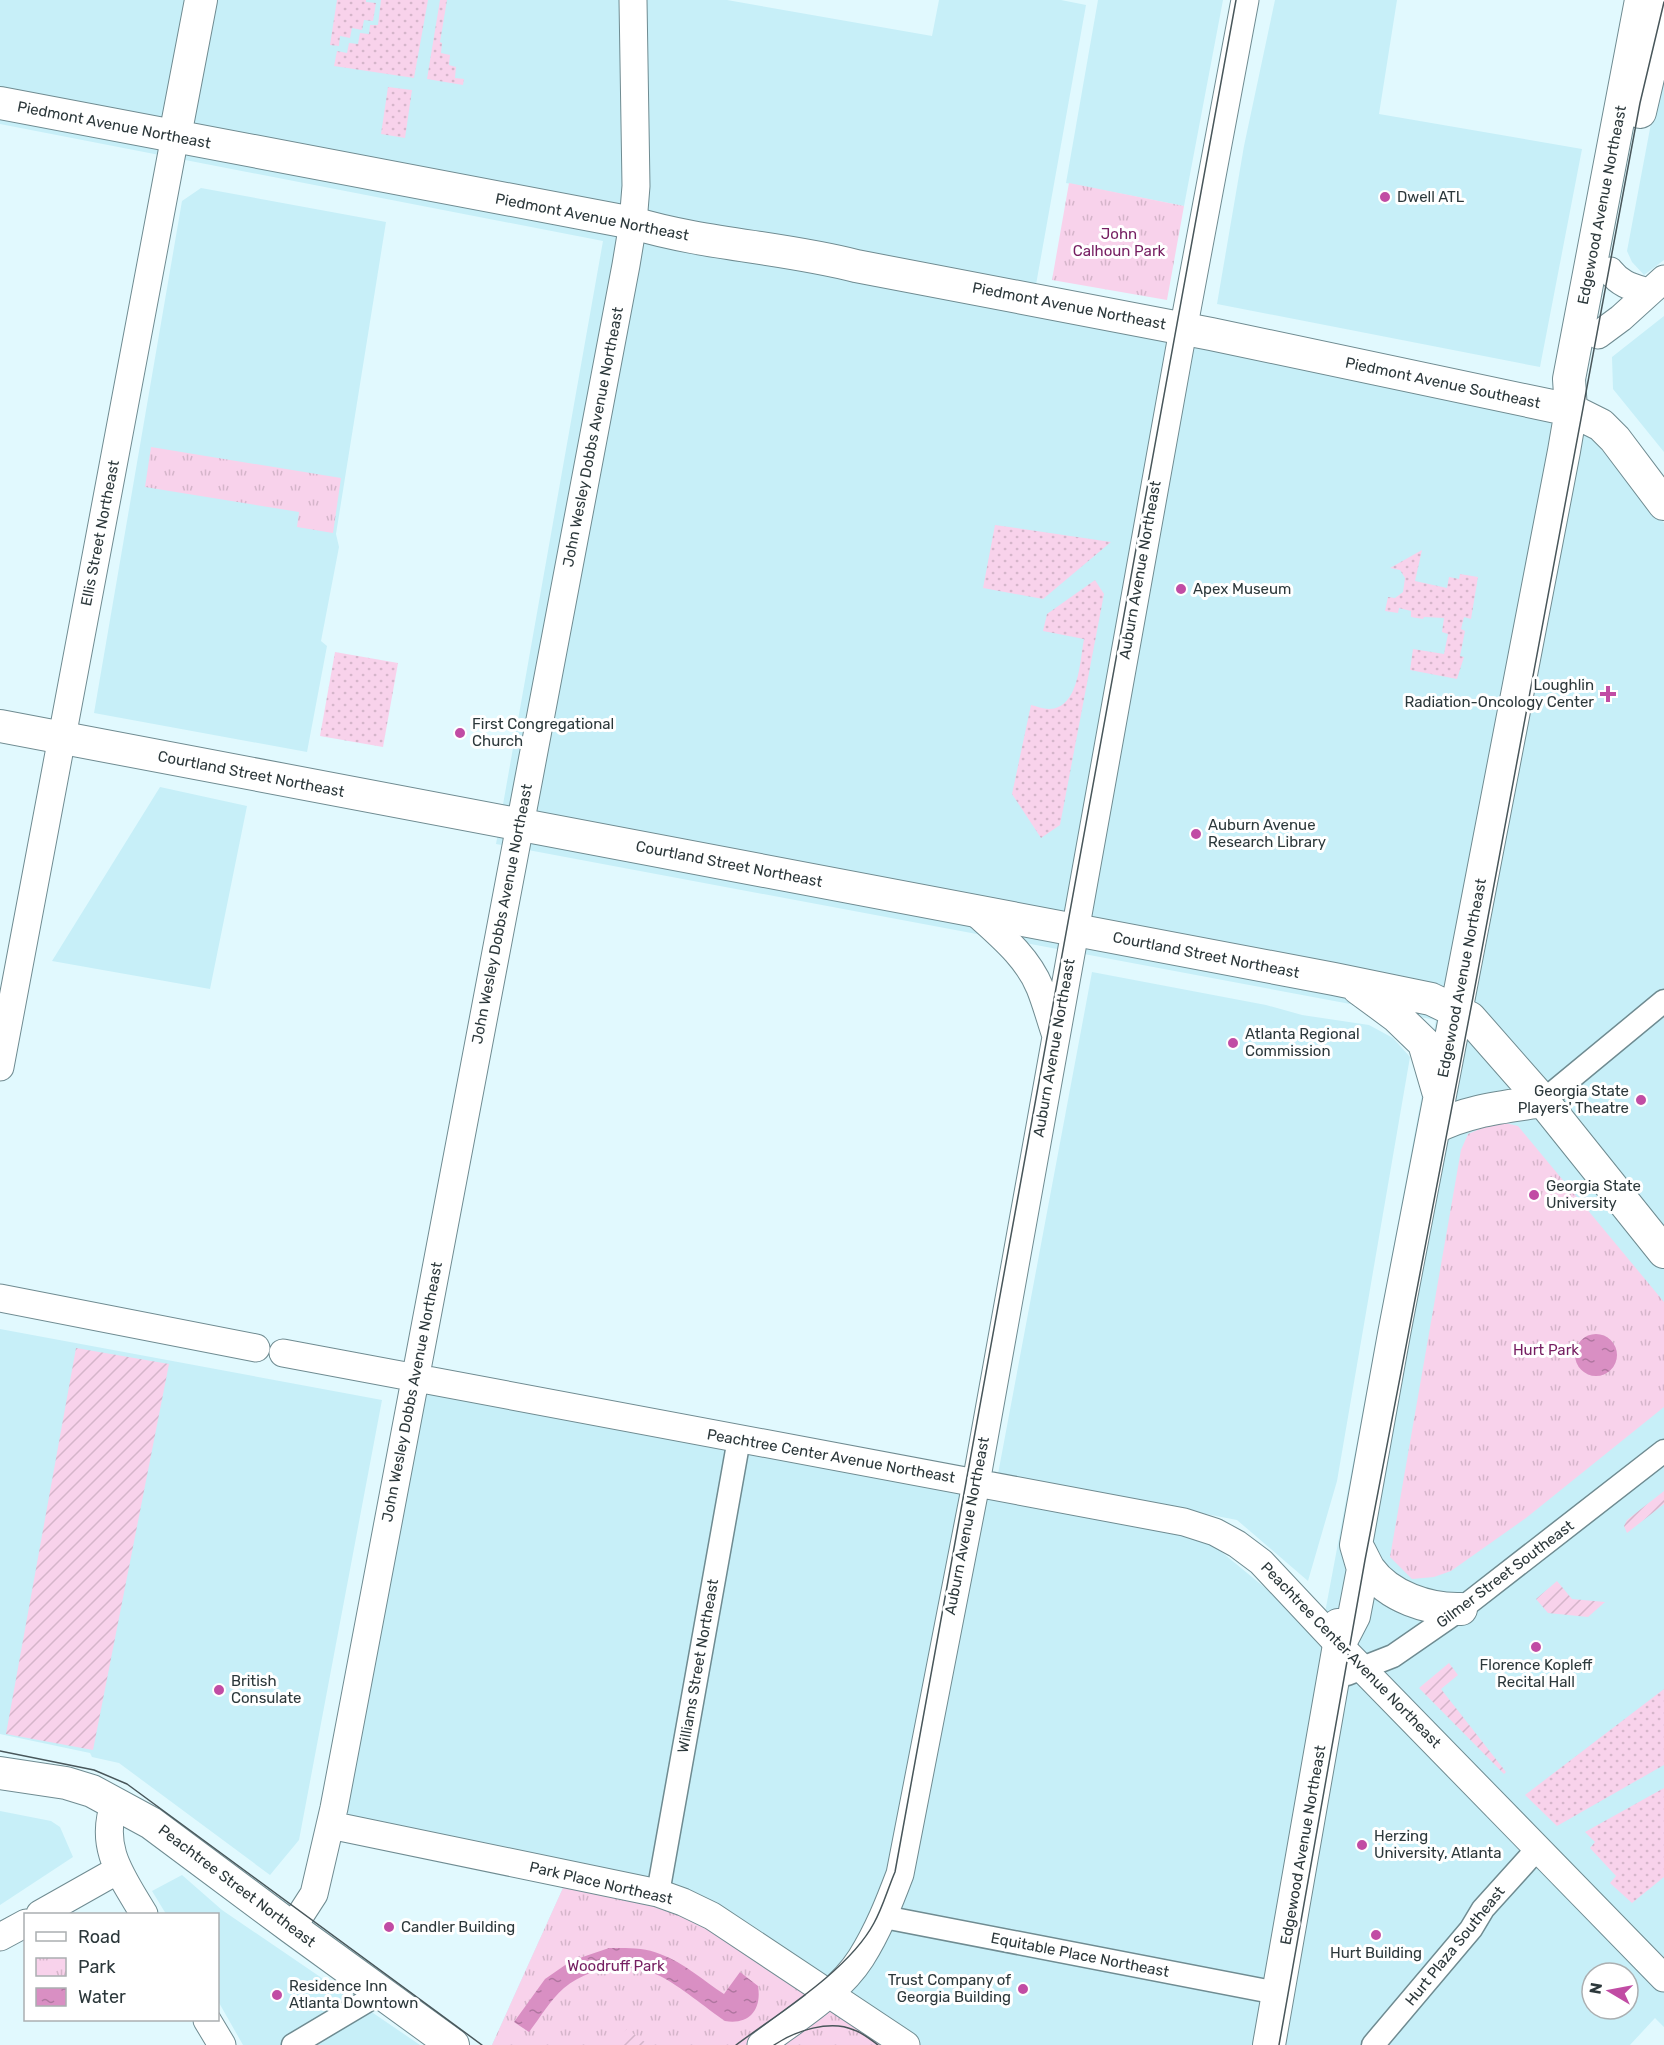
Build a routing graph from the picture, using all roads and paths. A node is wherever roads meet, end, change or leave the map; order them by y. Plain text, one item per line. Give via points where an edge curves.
1 (201, 0) edge
2 (633, 0) edge
3 (1245, 0) edge
4 (1641, 0) edge
5 (1664, 9) edge
6 (0, 103) edge
7 (175, 136) junction
8 (633, 223) junction
9 (1610, 271) junction
10 (1656, 286) edge
11 (1184, 329) junction
12 (1598, 335) junction
13 (1571, 411) junction
14 (1664, 504) edge
15 (0, 726) edge
16 (61, 738) junction
17 (519, 825) junction
18 (974, 911) junction
19 (1076, 930) junction
20 (1350, 982) junction
21 (1664, 1000) edge
22 (1455, 1010) junction
23 (1056, 1037) junction
24 (0, 1067) edge
25 (1543, 1101) junction
26 (1437, 1113) junction
27 (1664, 1252) edge
28 (0, 1298) edge
29 (256, 1348) dead end
30 (283, 1353) dead end
31 (415, 1377) junction
32 (739, 1439) junction
33 (1664, 1451) edge
34 (976, 1482) junction
35 (1356, 1545) junction
36 (1461, 1609) junction
37 (1339, 1645) junction
38 (1364, 1669) junction
39 (1334, 1676) junction
40 (0, 1773) edge
41 (115, 1802) junction
42 (330, 1825) junction
43 (1538, 1848) junction
44 (118, 1870) junction
45 (658, 1893) junction
46 (42, 1913) edge
47 (143, 1913) edge
48 (884, 1917) junction
49 (24, 1924) edge
50 (292, 1928) junction
51 (0, 1937) edge
52 (1664, 1978) edge
53 (382, 1992) junction
54 (1277, 1993) junction
55 (829, 1994) junction
56 (208, 2021) edge
57 (222, 2045) edge
58 (293, 2045) edge
59 (453, 2045) edge
60 (761, 2045) edge
61 (906, 2045) edge
62 (1269, 2045) edge
63 (1373, 2045) edge

1 - 7 main road, Ellis Street Northeast
2 - 8 street, John Wesley Dobbs Avenue Northeast
3 - 11 street, Auburn Avenue Northeast
4 - 13 main road, Edgewood Avenue Northeast via 1569,379
5 - 9 main road, Edgewood Avenue Northeast
6 - 7 main road, Piedmont Avenue Northeast
7 - 8 main road, Piedmont Avenue Northeast
7 - 16 street, Ellis Street Northeast
8 - 11 main road, Piedmont Avenue Northeast via 667,233 816,256
8 - 17 street, John Wesley Dobbs Avenue Northeast
9 - 10 street via 1625,286
9 - 12 main road, Edgewood Avenue Northeast
10 - 12 street
11 - 13 main road, Piedmont Avenue Southeast
11 - 19 street, Auburn Avenue Northeast
12 - 13 main road, Edgewood Avenue Northeast via 1590,385
13 - 14 main road, Piedmont Avenue Southeast via 1601,425 1615,439
13 - 22 main road, Edgewood Avenue Northeast
15 - 16 main road, Courtland Street Northeast
16 - 17 main road, Courtland Street Northeast
16 - 24 street, Ellis Street Northeast
17 - 18 main road, Courtland Street Northeast
17 - 31 street, John Wesley Dobbs Avenue Northeast
18 - 19 main road, Courtland Street Northeast
18 - 23 street via 1027,965 1040,987
19 - 20 main road, Courtland Street Northeast
19 - 23 street, Auburn Avenue Northeast
20 - 22 main road, Courtland Street Northeast via 1431,999
20 - 26 main road via 1396,1016 1424,1043
21 - 25 street
22 - 25 main road, Courtland Street Northeast via 1470,1018
22 - 26 main road, Edgewood Avenue Northeast
23 - 34 street, Auburn Avenue Northeast
25 - 26 main road via 1485,1109 1449,1119
25 - 27 main road, Courtland Street Northeast
26 - 35 main road, Edgewood Avenue Northeast
28 - 29 street
30 - 31 street, Peachtree Center Avenue Northeast
31 - 32 street, Peachtree Center Avenue Northeast
31 - 42 street, John Wesley Dobbs Avenue Northeast
32 - 34 street, Peachtree Center Avenue Northeast
32 - 45 street, Williams Street Northeast
33 - 36 street, Gilmer Street Southeast
34 - 37 street, Peachtree Center Avenue Northeast via 1184,1522 1215,1532 1261,1562
34 - 48 street, Auburn Avenue Northeast via 900,1874
35 - 36 main road via 1369,1569 1411,1600
35 - 37 main road, Edgewood Avenue Northeast via 1344,1558 1337,1598
36 - 38 street, Gilmer Street Southeast via 1393,1656
37 - 38 street, Peachtree Center Avenue Northeast
37 - 39 main road, Edgewood Avenue Northeast
38 - 39 street, Gilmer Street Southeast
38 - 43 street, Peachtree Center Avenue Northeast
39 - 54 main road, Edgewood Avenue Northeast
40 - 41 main road, Peachtree Street Northeast via 66,1783
41 - 44 street via 109,1830 111,1853
41 - 50 main road, Peachtree Street Northeast via 152,1823
42 - 45 street, Park Place Northeast
42 - 50 street, John Wesley Dobbs Avenue Northeast via 314,1894
43 - 52 street, Peachtree Center Avenue Northeast
43 - 63 street, Hurt Plaza Southeast
44 - 46 street
44 - 47 street
45 - 55 street, Park Place Northeast via 712,1916
48 - 54 street, Equitable Place Northeast
48 - 55 street, Auburn Avenue Northeast via 860,1959
49 - 51 street
50 - 53 main road, Peachtree Street Northeast
53 - 58 street
53 - 59 main road, Peachtree Street Northeast
54 - 62 main road, Edgewood Avenue Northeast
55 - 60 street, Auburn Avenue Northeast
55 - 61 street, Park Place Northeast
56 - 57 street

